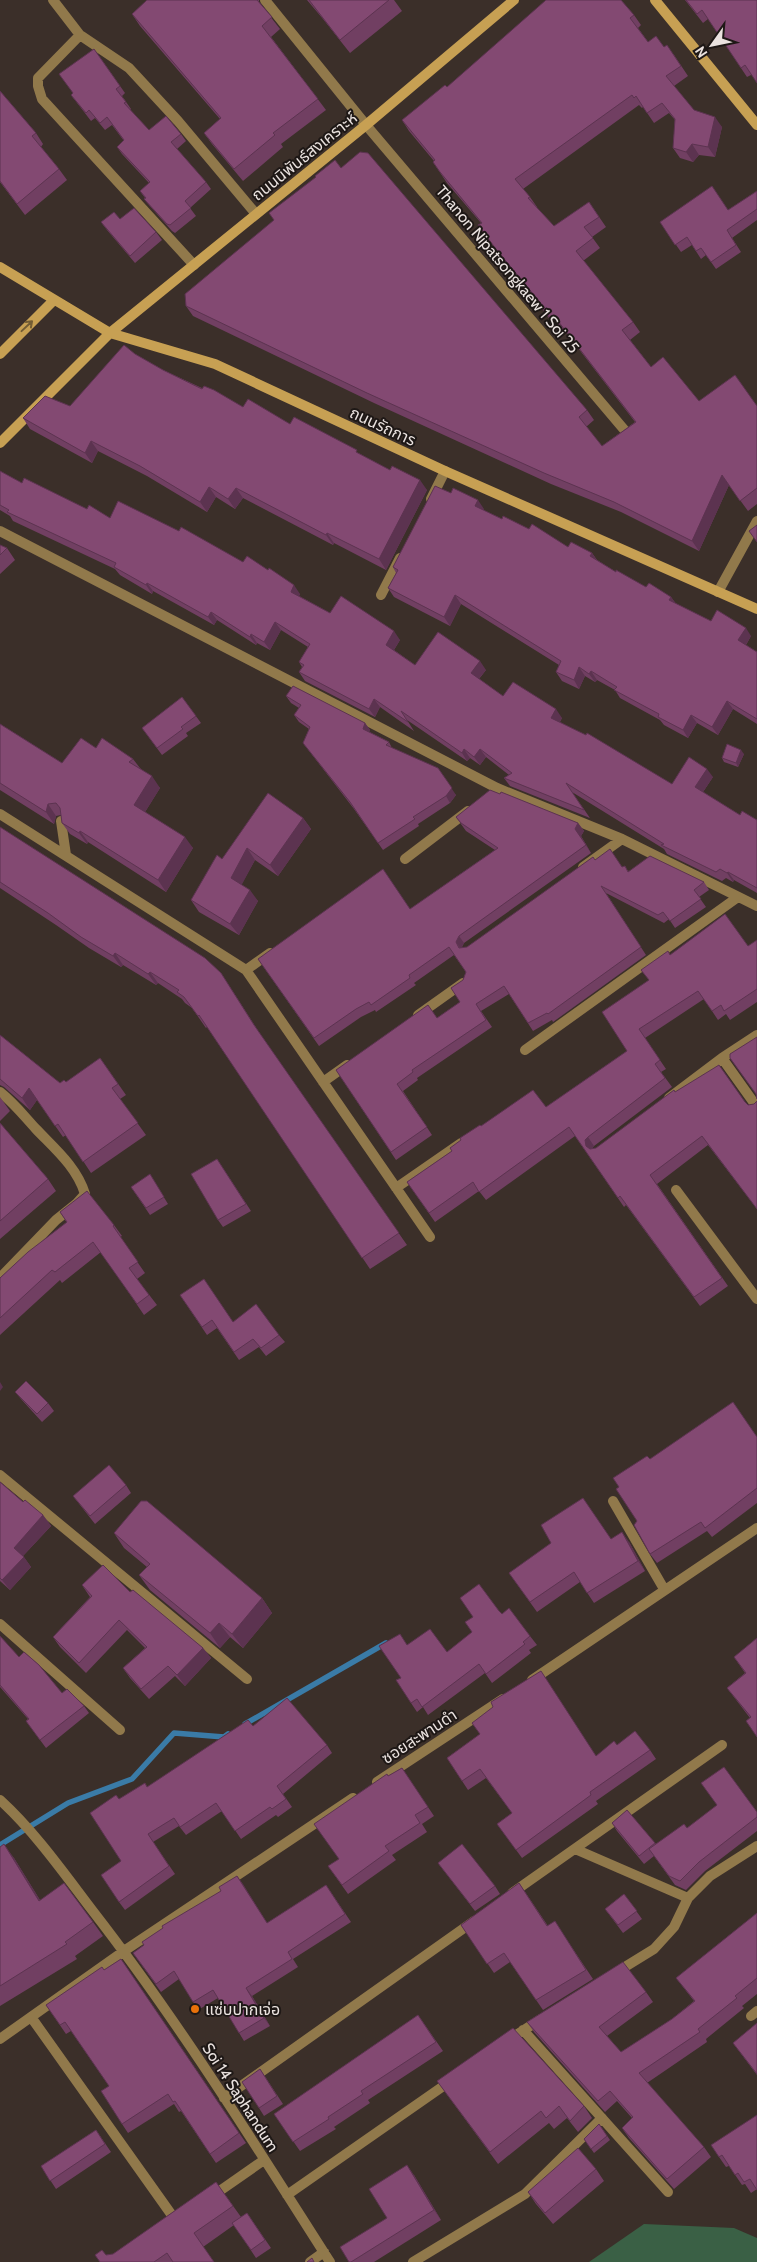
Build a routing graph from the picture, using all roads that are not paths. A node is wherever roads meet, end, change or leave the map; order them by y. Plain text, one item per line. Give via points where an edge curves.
1 (53, 0) edge
2 (265, 0) edge
3 (514, 0) edge
4 (655, 0) edge
5 (80, 35) junction
6 (757, 124) edge
7 (366, 125) junction
8 (256, 214) junction
9 (194, 265) junction
10 (0, 267) edge
11 (54, 300) junction
12 (110, 333) junction
13 (0, 354) edge
14 (627, 433) edge
15 (1, 443) edge
16 (445, 471) junction
17 (428, 504) edge
18 (757, 521) edge
19 (0, 531) edge
20 (406, 546) edge
21 (718, 592) junction
22 (381, 595) dead end
23 (757, 609) edge
24 (474, 806) edge
25 (0, 814) edge
26 (61, 821) edge
27 (622, 839) junction
28 (66, 855) junction
29 (406, 859) dead end
30 (574, 874) edge
31 (738, 897) junction
32 (757, 906) edge
33 (277, 948) edge
34 (246, 970) junction
35 (464, 982) edge
36 (410, 1021) edge
37 (757, 1035) edge
38 (525, 1050) dead end
39 (722, 1058) junction
40 (355, 1060) edge
41 (323, 1082) junction
42 (0, 1092) edge
43 (660, 1104) edge
44 (757, 1107) edge
45 (468, 1138) edge
46 (396, 1188) junction
47 (676, 1190) dead end
48 (430, 1236) dead end
49 (0, 1278) edge
50 (757, 1299) edge
51 (0, 1475) edge
52 (613, 1501) dead end
53 (757, 1528) edge
54 (664, 1589) junction
55 (0, 1624) edge
56 (247, 1679) dead end
57 (120, 1730) dead end
58 (722, 1745) dead end
59 (0, 1800) edge
60 (757, 1846) edge
61 (575, 1849) junction
62 (688, 1898) junction
63 (501, 1901) edge
64 (485, 1913) edge
65 (124, 1951) junction
66 (605, 1979) edge
67 (548, 2014) edge
68 (31, 2017) junction
69 (523, 2030) junction
70 (0, 2039) edge
71 (499, 2047) edge
72 (458, 2075) edge
73 (224, 2098) junction
74 (602, 2118) junction
75 (264, 2160) junction
76 (668, 2192) edge
77 (287, 2195) junction
78 (200, 2204) edge
79 (176, 2221) edge
80 (324, 2252) junction
81 (310, 2262) edge
82 (330, 2262) edge
83 (413, 2262) edge

1 - 5 street
2 - 7 street, Thanon Nipatsongkaew 1 Soi 25
3 - 7 street, ถนนนิพันธ์สงเคราะห์
4 - 6 street
5 - 8 street via 129,68
5 - 9 street via 38,78 42,99
7 - 8 street, ถนนนิพันธ์สงเคราะห์
7 - 14 street, Thanon Nipatsongkaew 1 Soi 25
8 - 9 street, ถนนนิพันธ์สงเคราะห์
9 - 12 street, ถนนนิพันธ์สงเคราะห์
10 - 11 street, ถนนรัถการ
11 - 12 street, ถนนรัถการ
13 -> 11 street
12 - 15 street, ถนนนิพันธ์สงเคราะห์
12 - 16 street, ถนนรัถการ via 215,364
16 - 17 street
16 - 21 street, ถนนรัถการ
18 - 21 street
19 - 27 street via 493,791
20 - 22 street
21 - 23 street, ถนนรัถการ
24 - 29 street
25 - 28 street
26 - 28 street
27 - 30 street
27 - 31 street
28 - 34 street
31 - 32 street
31 - 38 street
33 - 34 street
34 - 41 street
35 - 36 street
37 - 39 street
39 - 43 street
39 - 44 street
40 - 41 street
41 - 46 street
42 - 49 street via 14,1103 61,1156 81,1183 84,1194
45 - 46 street
46 - 48 street
47 - 50 street
51 - 56 street
52 - 54 street
53 - 54 street, ซอยสะพานดำ
54 - 65 street, ซอยสะพานดำ
55 - 57 street
58 - 61 street
59 - 65 street, Soi 14 Saphandum via 39,1841
60 - 62 street via 710,1876
61 - 62 street
61 - 63 street
62 - 66 street via 674,1927 654,1949
64 - 73 street
65 - 68 street, ซอยสะพานดำ
65 - 73 street, Soi 14 Saphandum
67 - 69 street
68 - 70 street, ซอยสะพานดำ
68 - 79 street
69 - 71 street
69 - 74 street
72 - 77 street
73 - 75 street, Soi 14 Saphandum
74 - 76 street
74 - 83 street via 525,2194
75 - 77 street, Soi 14 Saphandum
75 - 78 street
77 - 80 street, Soi 14 Saphandum
80 - 81 street
80 - 82 street, Soi 14 Saphandum

